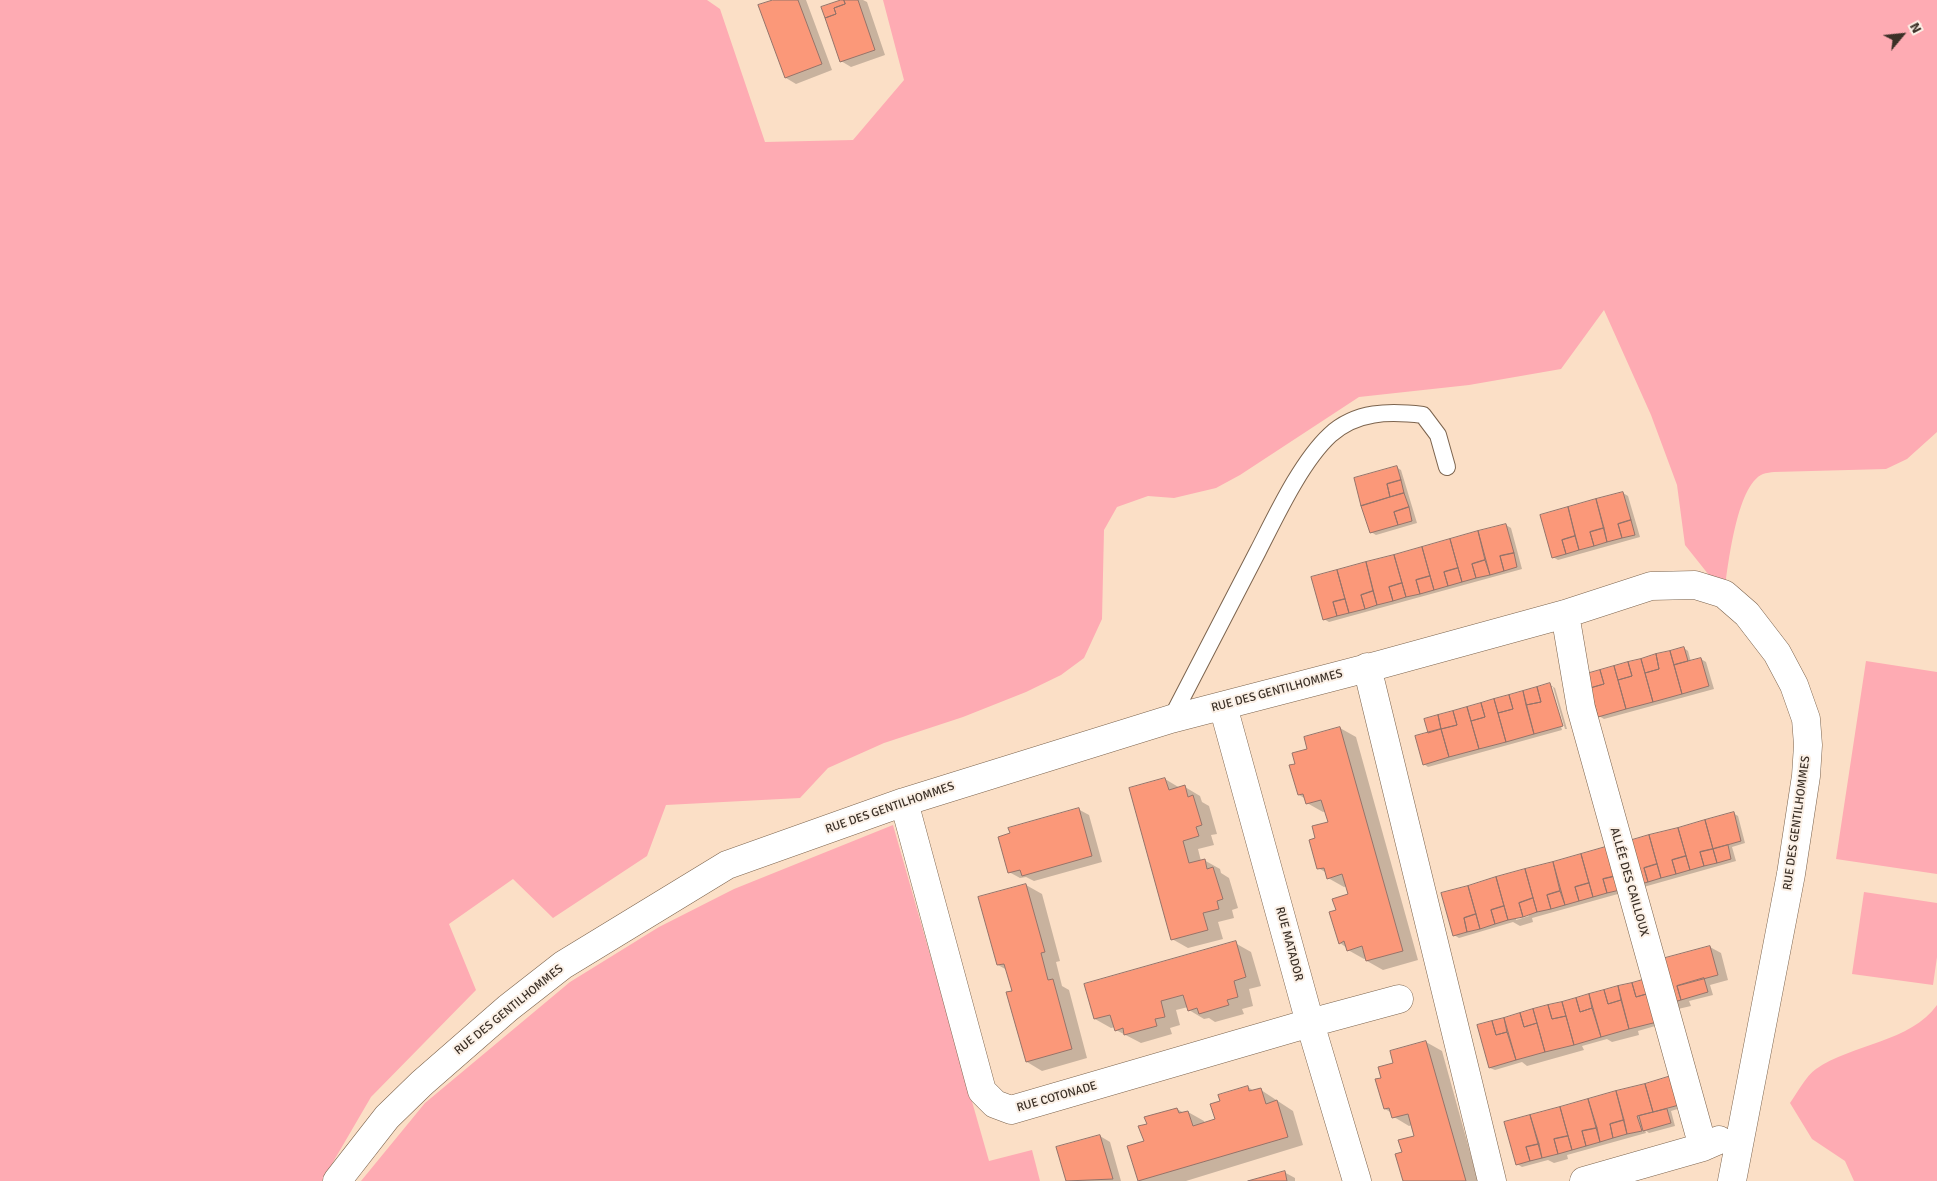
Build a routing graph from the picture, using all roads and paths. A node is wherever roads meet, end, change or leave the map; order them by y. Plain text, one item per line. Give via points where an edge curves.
1 (1447, 467) dead end
2 (1565, 614) junction
3 (1367, 668) junction
4 (1223, 706) junction
5 (1171, 719) junction
6 (904, 802) junction
7 (1399, 999) dead end
8 (1310, 1023) junction
9 (1742, 1131) junction
10 (1703, 1147) junction
11 (337, 1181) edge
12 (1356, 1181) edge
13 (1492, 1181) edge
14 (1584, 1181) edge
15 (1732, 1181) edge

1 - 5 lane via 1438,435 1423,415 1396,412 1360,417 1330,435 1287,494
2 - 3 street, RUE DES GENTILHOMMES
2 - 9 street, RUE DES GENTILHOMMES via 1651,586 1695,585 1724,594 1747,614 1777,653 1794,685 1806,719 1806,776 1791,874
2 - 10 street, ALLÉE DES CAILLOUX via 1580,708
3 - 4 street, RUE DES GENTILHOMMES
3 - 13 street
4 - 5 street, RUE DES GENTILHOMMES
4 - 8 street, RUE MATADOR
5 - 6 street, RUE DES GENTILHOMMES
6 - 8 street, RUE COTONADE via 982,1091 995,1104 1011,1110
6 - 11 street, RUE DES GENTILHOMMES via 727,865 563,965 422,1083 387,1117
7 - 8 street, RUE COTONADE
8 - 12 street, RUE MATADOR
9 - 10 street
9 - 15 street, RUE DES GENTILHOMMES
10 - 14 street

